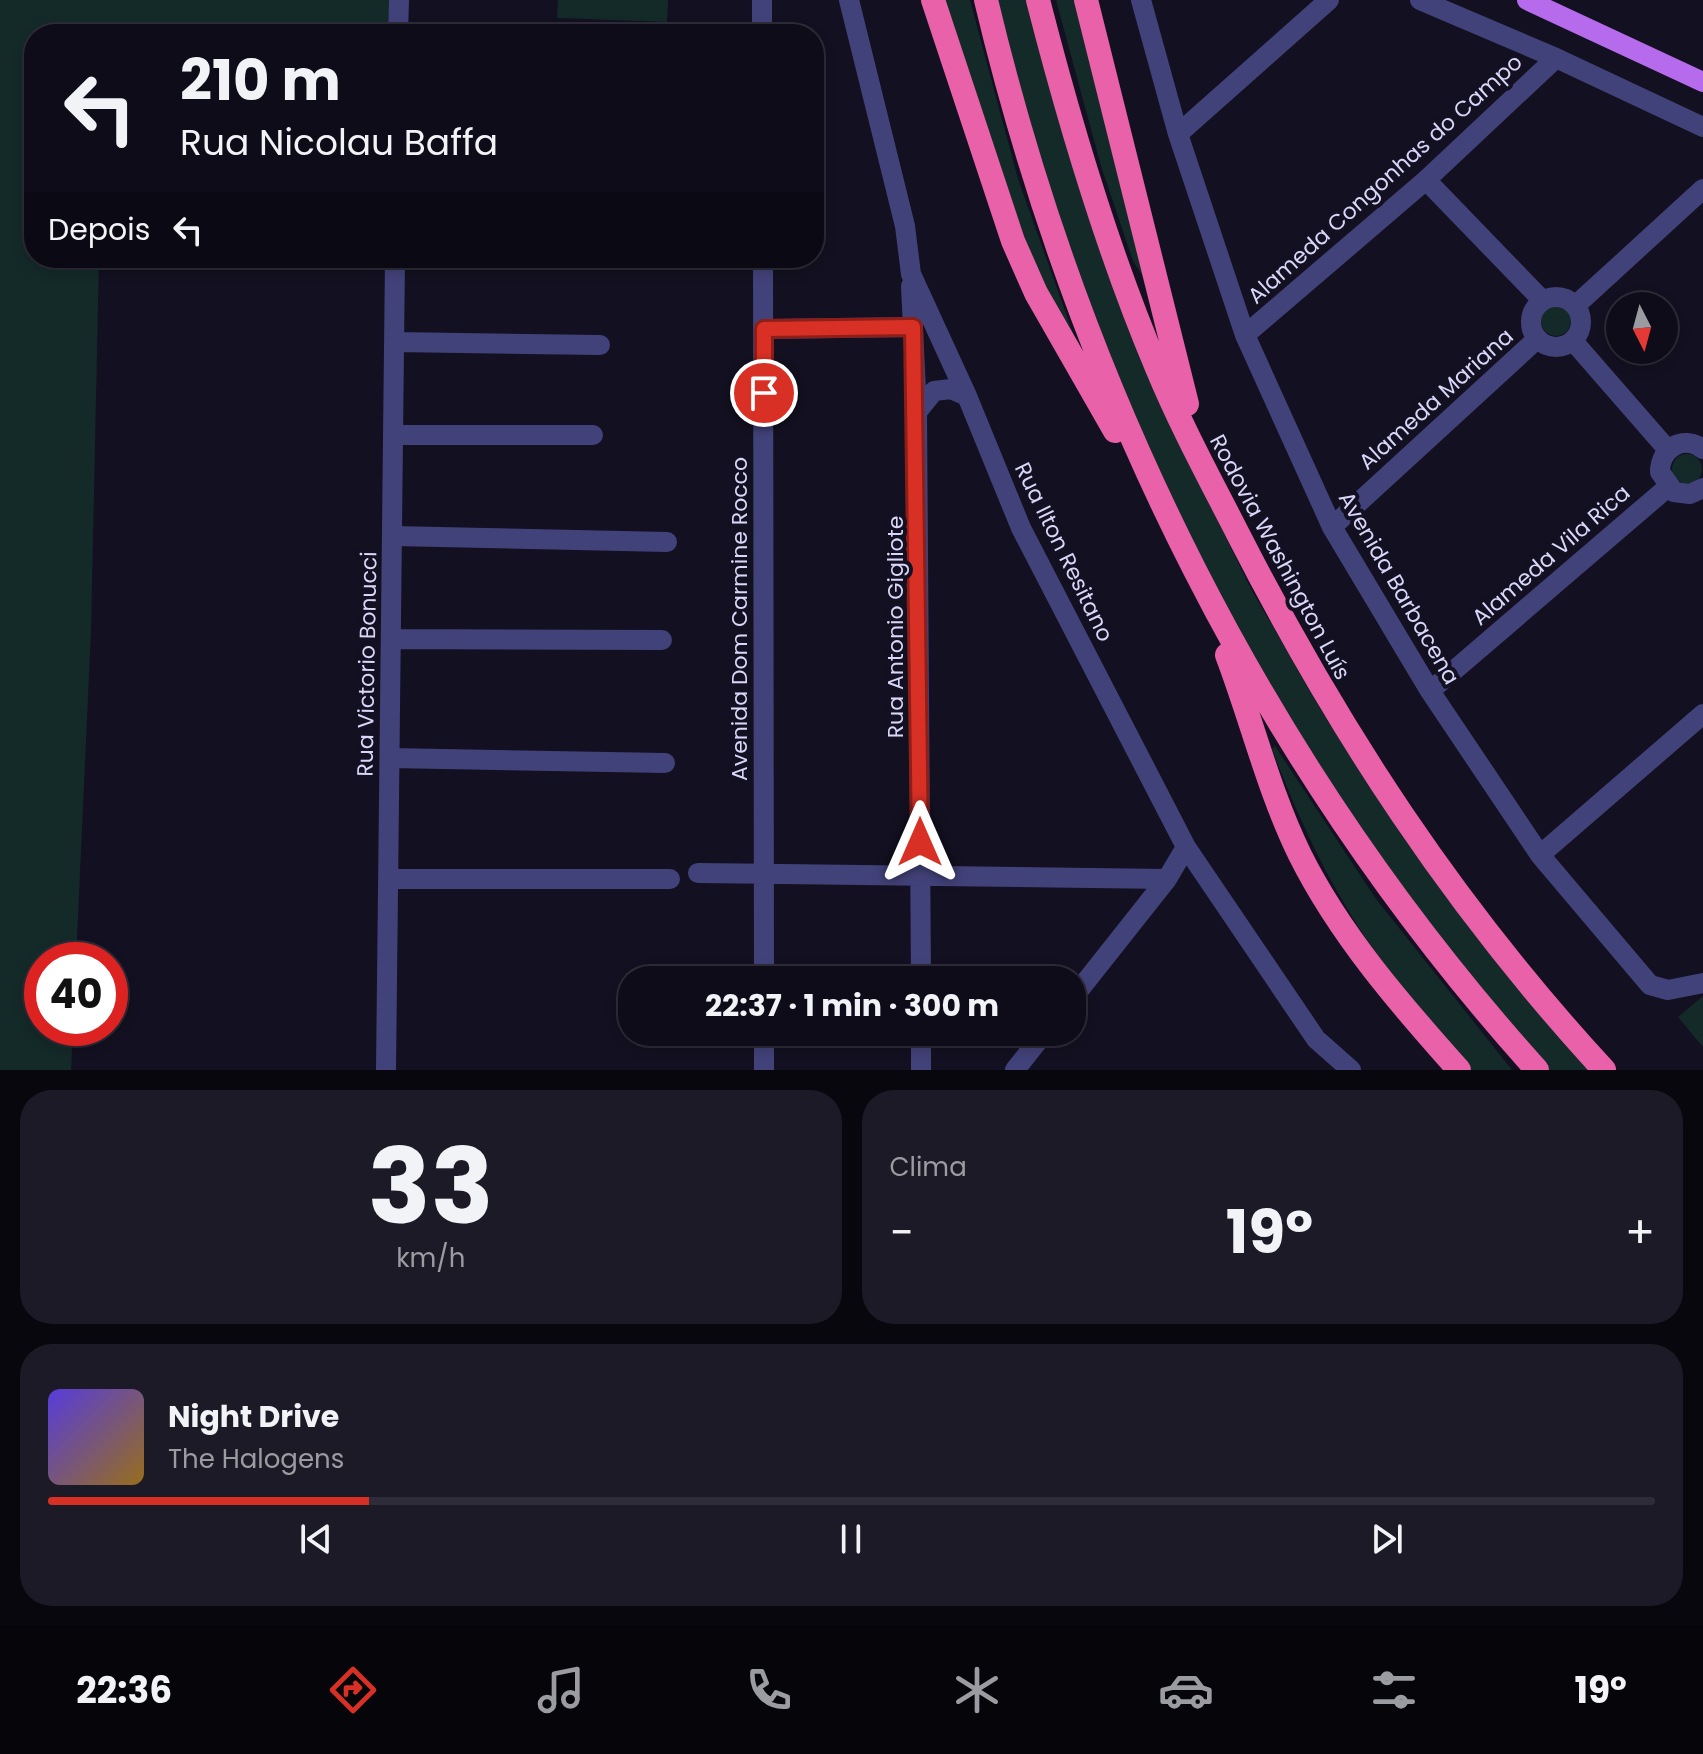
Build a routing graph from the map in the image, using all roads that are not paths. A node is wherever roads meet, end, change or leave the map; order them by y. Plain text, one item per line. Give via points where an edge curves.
1 (399, 0) edge
2 (762, 0) edge
3 (849, 0) edge
4 (933, 0) edge
5 (986, 0) edge
6 (1038, 0) edge
7 (1086, 0) edge
8 (1141, 0) edge
9 (1329, 0) edge
10 (1420, 0) edge
11 (1527, 0) edge
12 (398, 24) edge
13 (762, 24) edge
14 (1556, 58) junction
15 (1703, 82) edge
16 (1703, 127) edge
17 (1178, 134) junction
18 (1426, 180) junction
19 (1703, 189) edge
20 (395, 268) edge
21 (763, 268) edge
22 (911, 274) junction
23 (1542, 300) junction
24 (1575, 306) junction
25 (913, 327) junction
26 (764, 329) junction
27 (1245, 335) junction
28 (1537, 339) junction
29 (1573, 341) junction
30 (395, 342) junction
31 (600, 345) dead end
32 (967, 396) junction
33 (917, 412) junction
34 (394, 435) junction
35 (593, 435) dead end
36 (1703, 449) edge
37 (1668, 450) junction
38 (1668, 487) junction
39 (1703, 488) edge
40 (1162, 508) junction
41 (1230, 518) junction
42 (1332, 527) junction
43 (393, 536) junction
44 (667, 542) dead end
45 (1205, 596) junction
46 (392, 639) junction
47 (662, 640) dead end
48 (1430, 691) junction
49 (1703, 714) edge
50 (390, 758) junction
51 (665, 763) dead end
52 (1186, 847) junction
53 (1540, 855) junction
54 (698, 873) dead end
55 (921, 873) junction
56 (763, 874) junction
57 (388, 879) junction
58 (670, 879) dead end
59 (1167, 879) junction
60 (764, 966) edge
61 (921, 966) edge
62 (1086, 981) edge
63 (1703, 983) edge
64 (764, 1046) edge
65 (921, 1046) edge
66 (1034, 1046) edge
67 (386, 1070) edge
68 (764, 1070) edge
69 (921, 1070) edge
70 (1015, 1070) edge
71 (1351, 1070) edge
72 (1459, 1070) edge
73 (1537, 1070) edge
74 (1604, 1070) edge

1 - 12 street
2 - 13 street
3 - 22 street, Rua Ilton Resitano via 905,226
4 - 40 highway via 1013,241 1036,293
5 - 40 highway via 1066,273
6 - 41 highway, Rodovia Washington Luís via 1125,286 1190,445
7 - 41 highway via 1177,375
8 - 17 street, Avenida Barbacena
9 - 17 street
10 - 14 street
11 - 15 main road
14 - 16 street
14 - 18 street, Alameda Congonhas do Campo
17 - 27 street, Avenida Barbacena
18 - 23 street
18 - 27 street, Alameda Congonhas do Campo
19 - 24 street
20 - 30 street, Rua Victorio Bonucci
21 - 26 street, Avenida Dom Carmine Rocco
22 - 25 street, Rua Antonio Gigliote
22 - 32 street, Rua Ilton Resitano
23 - 24 street via 1561,298
23 - 28 street via 1532,317
24 - 29 street via 1581,320
25 - 26 street
25 - 33 street, Rua Antonio Gigliote
26 - 56 street, Avenida Dom Carmine Rocco
27 - 42 street, Avenida Barbacena
28 - 29 street via 1559,347
28 - 42 street, Alameda Mariana
29 - 37 street
30 - 31 street
30 - 34 street, Rua Victorio Bonucci
32 - 33 street via 951,389 934,391
32 - 52 street, Rua Ilton Resitano via 1021,528
33 - 55 street, Rua Antonio Gigliote
34 - 35 street
34 - 43 street, Rua Victorio Bonucci
36 - 37 street via 1682,443
37 - 38 street via 1660,472
38 - 39 street via 1682,494
38 - 48 street, Alameda Vila Rica
40 - 45 highway
41 - 74 highway, Rodovia Washington Luís via 1288,633 1377,781 1470,912
42 - 48 street, Avenida Barbacena
43 - 44 street
43 - 46 street, Rua Victorio Bonucci
45 - 72 highway via 1301,856 1394,997
45 - 73 highway via 1387,884
46 - 47 street
46 - 50 street, Rua Victorio Bonucci
48 - 53 street, Avenida Barbacena
49 - 53 street
50 - 51 street
50 - 57 street, Rua Victorio Bonucci
52 - 59 street
52 - 71 street, Rua Ilton Resitano via 1316,1039
53 - 63 street, Avenida Barbacena via 1650,985 1680,990
54 - 56 street
55 - 56 street
55 - 59 street
55 - 61 street, Rua Antonio Gigliote
56 - 60 street, Avenida Dom Carmine Rocco
57 - 58 street
57 - 67 street, Rua Victorio Bonucci
59 - 62 street
64 - 68 street
65 - 69 street
66 - 70 street

